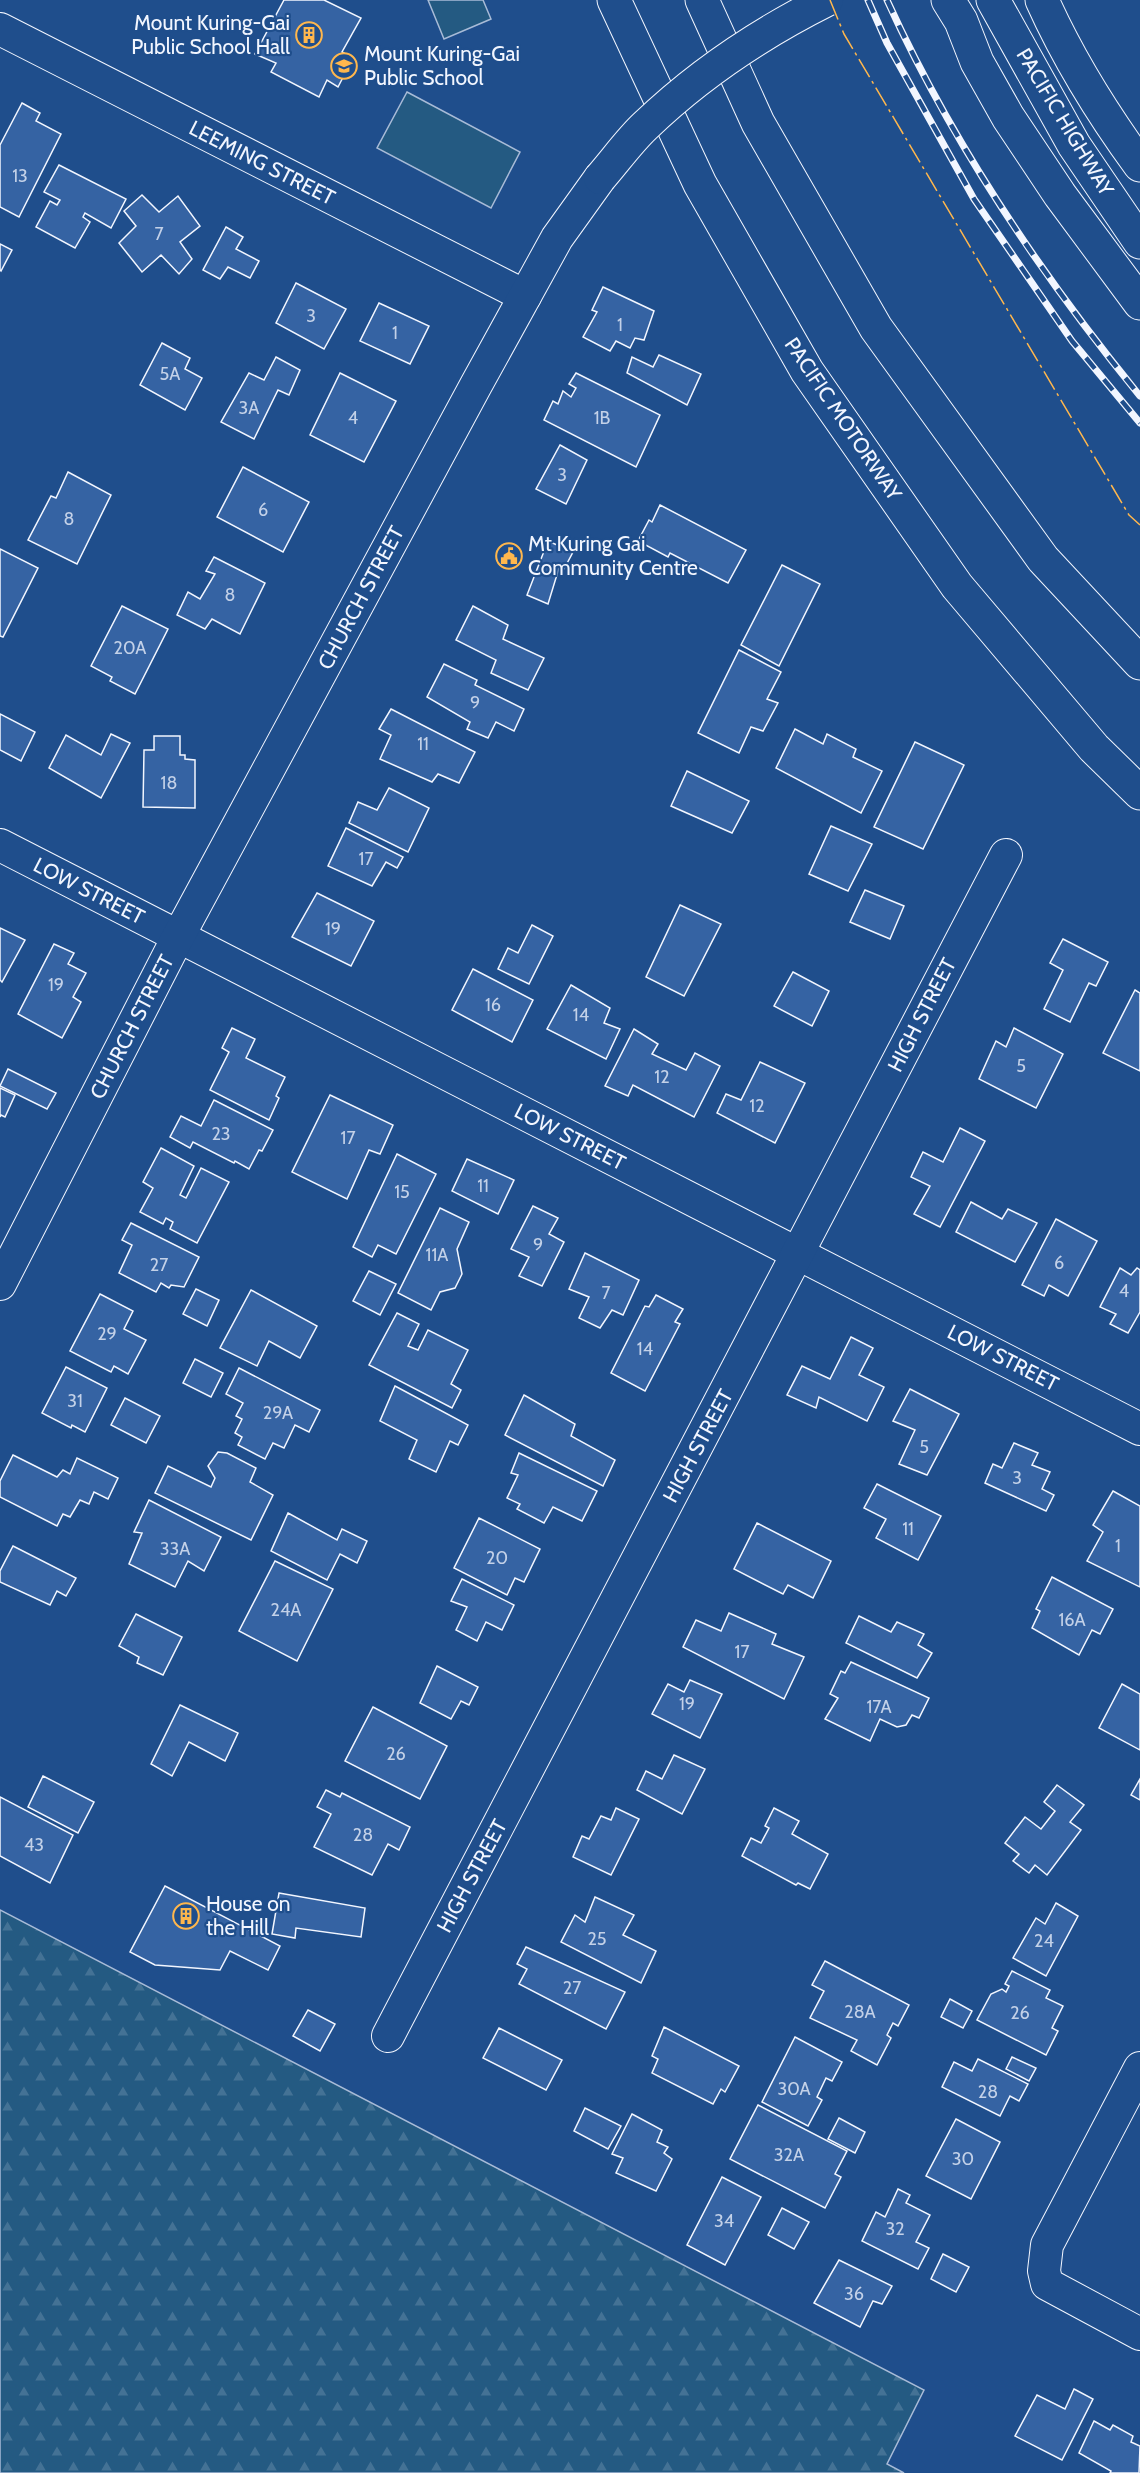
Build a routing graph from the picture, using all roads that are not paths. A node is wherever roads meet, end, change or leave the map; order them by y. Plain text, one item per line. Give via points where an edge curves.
1 (614, 0) edge
2 (702, 0) edge
3 (827, 0) edge
4 (948, 0) edge
5 (993, 0) edge
6 (1042, 0) edge
7 (0, 29) edge
8 (1140, 165) edge
9 (1140, 242) edge
10 (1129, 274) edge
11 (525, 296) junction
12 (1140, 303) edge
13 (1140, 663) edge
14 (1140, 793) edge
15 (0, 845) edge
16 (1006, 855) dead end
17 (178, 937) junction
18 (799, 1253) junction
19 (0, 1284) edge
20 (1140, 1429) edge
21 (388, 2036) dead end
22 (1140, 2068) edge
23 (1140, 2334) edge

1 - 14 main road, PACIFIC MOTORWAY via 700,184 807,371 957,586 1094,748
2 - 13 main road via 758,123 876,328 1043,559
3 - 11 street, CHURCH STREET, bridge via 749,43 698,79 644,126 557,238
4 - 10 main road via 1008,117 1060,195
5 - 9 main road, PACIFIC HIGHWAY via 1074,145
6 - 8 main road, PACIFIC HIGHWAY via 1060,40
7 - 11 street, LEEMING STREET
10 - 12 main road
11 - 17 street, CHURCH STREET
15 - 17 street, LOW STREET
16 - 18 street, HIGH STREET
17 - 18 street, LOW STREET
17 - 19 street, CHURCH STREET
18 - 20 street, LOW STREET
18 - 21 street, HIGH STREET
22 - 23 street via 1047,2245 1044,2271 1047,2284

